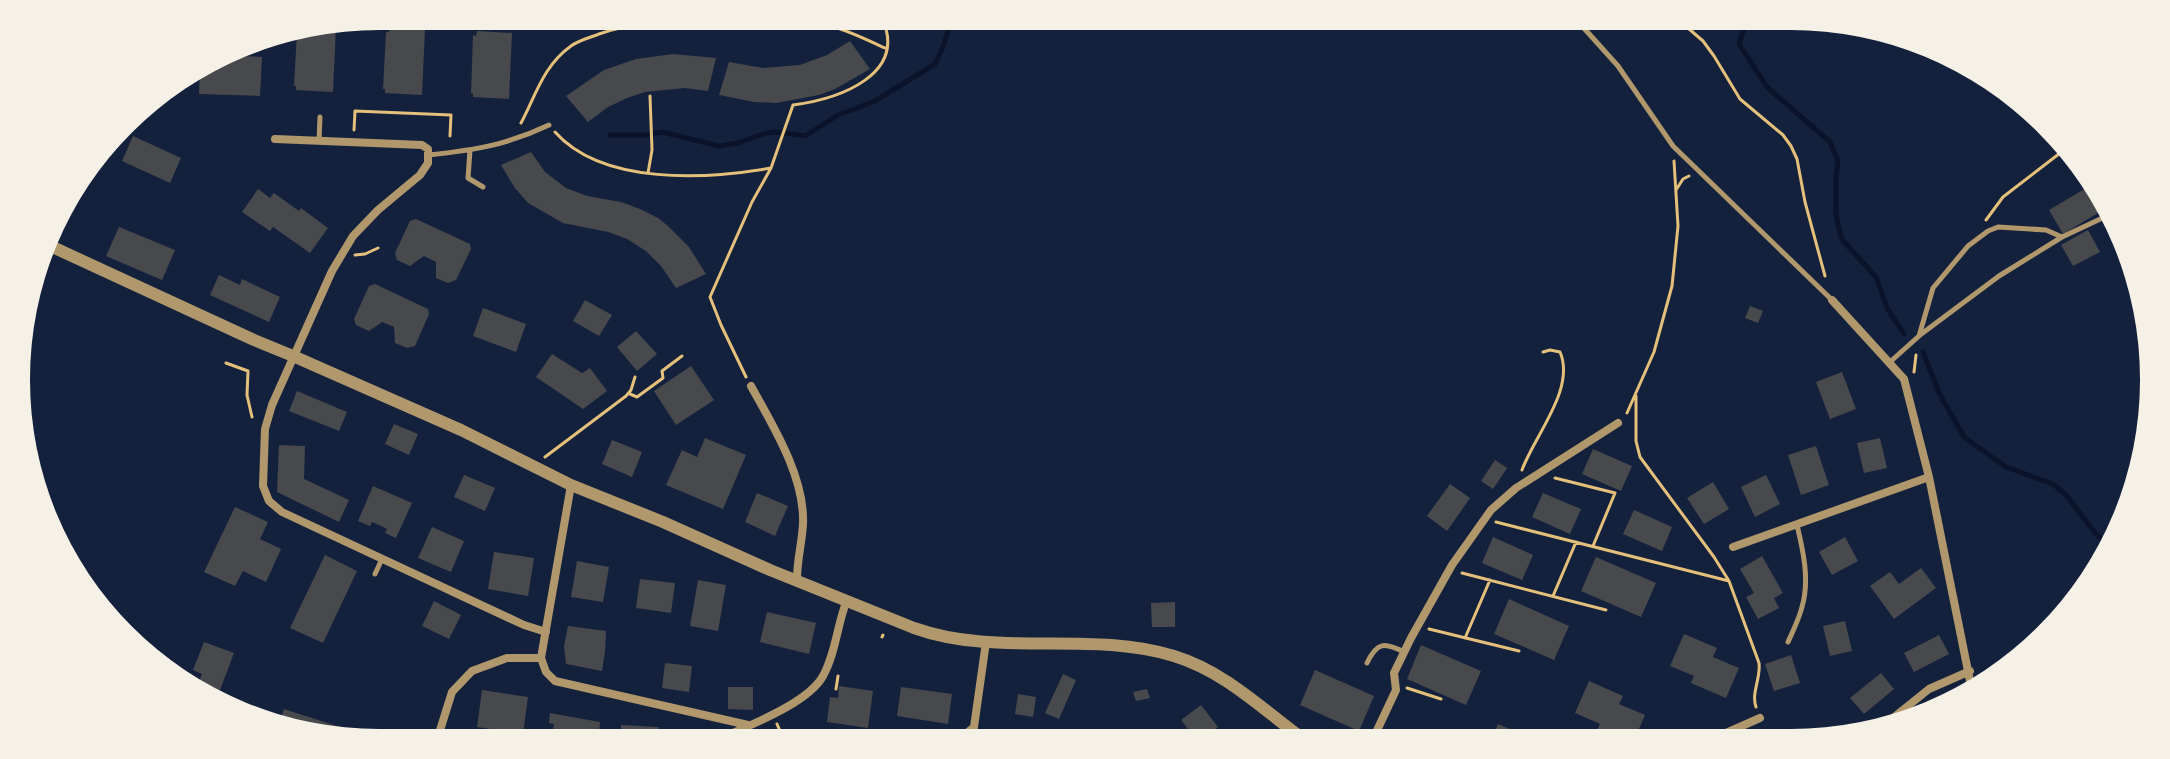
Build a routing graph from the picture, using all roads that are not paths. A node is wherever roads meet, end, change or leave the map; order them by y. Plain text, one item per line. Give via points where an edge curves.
1 (1586, 30) edge
2 (320, 117) dead end
3 (549, 125) road end
4 (275, 139) dead end
5 (319, 141) junction
6 (470, 150) junction
7 (429, 155) junction
8 (483, 187) dead end
9 (2101, 219) edge
10 (2062, 237) junction
11 (56, 249) edge
12 (1832, 300) joint
13 (1919, 336) junction
14 (293, 356) junction
15 (1890, 362) junction
16 (751, 386) road end
17 (1618, 423) road end
18 (1929, 477) junction
19 (571, 485) junction
20 (1797, 525) junction
21 (1733, 547) dead end
22 (382, 559) junction
23 (375, 574) dead end
24 (797, 579) junction
25 (847, 600) junction
26 (546, 632) junction
27 (986, 642) junction
28 (1788, 642) dead end
29 (1404, 652) junction
30 (541, 658) junction
31 (1367, 663) dead end
32 (1970, 671) junction
33 (1971, 679) edge
34 (1903, 710) edge
35 (1760, 718) road end
36 (748, 725) junction
37 (440, 729) edge
38 (740, 729) edge
39 (972, 729) edge
40 (1291, 729) edge
41 (1378, 729) edge
42 (1735, 729) edge

1 - 12 lane via 1618,66 1673,146
2 - 5 lane
3 - 6 lane via 512,141
4 - 5 street
5 - 7 street via 422,145
6 - 7 lane
6 - 8 lane via 468,178
7 - 14 street via 420,175 353,236
9 - 10 lane
10 - 13 lane
10 - 13 lane via 2046,230 1988,231 1933,288
11 - 14 street
12 - 15 street
13 - 15 lane
14 - 19 street
14 - 22 street via 265,429 265,494 282,512
15 - 18 street via 1904,379
16 - 24 street via 800,490 803,523
17 - 29 street via 1516,488 1491,510 1450,569
18 - 20 street
18 - 32 street
19 - 24 street
19 - 26 street
20 - 21 street
20 - 28 lane via 1805,562 1804,597
22 - 23 lane
22 - 26 street
24 - 25 street
25 - 27 street via 931,634
25 - 36 street via 822,679 806,696
26 - 30 street
27 - 39 street
27 - 40 street via 1111,645 1174,656 1232,683
29 - 31 lane via 1380,646
29 - 41 street via 1394,673 1396,690
30 - 36 street via 555,681
30 - 37 street via 507,658 472,671 452,692
32 - 33 street
32 - 34 street via 1929,689
35 - 42 street
36 - 38 street

